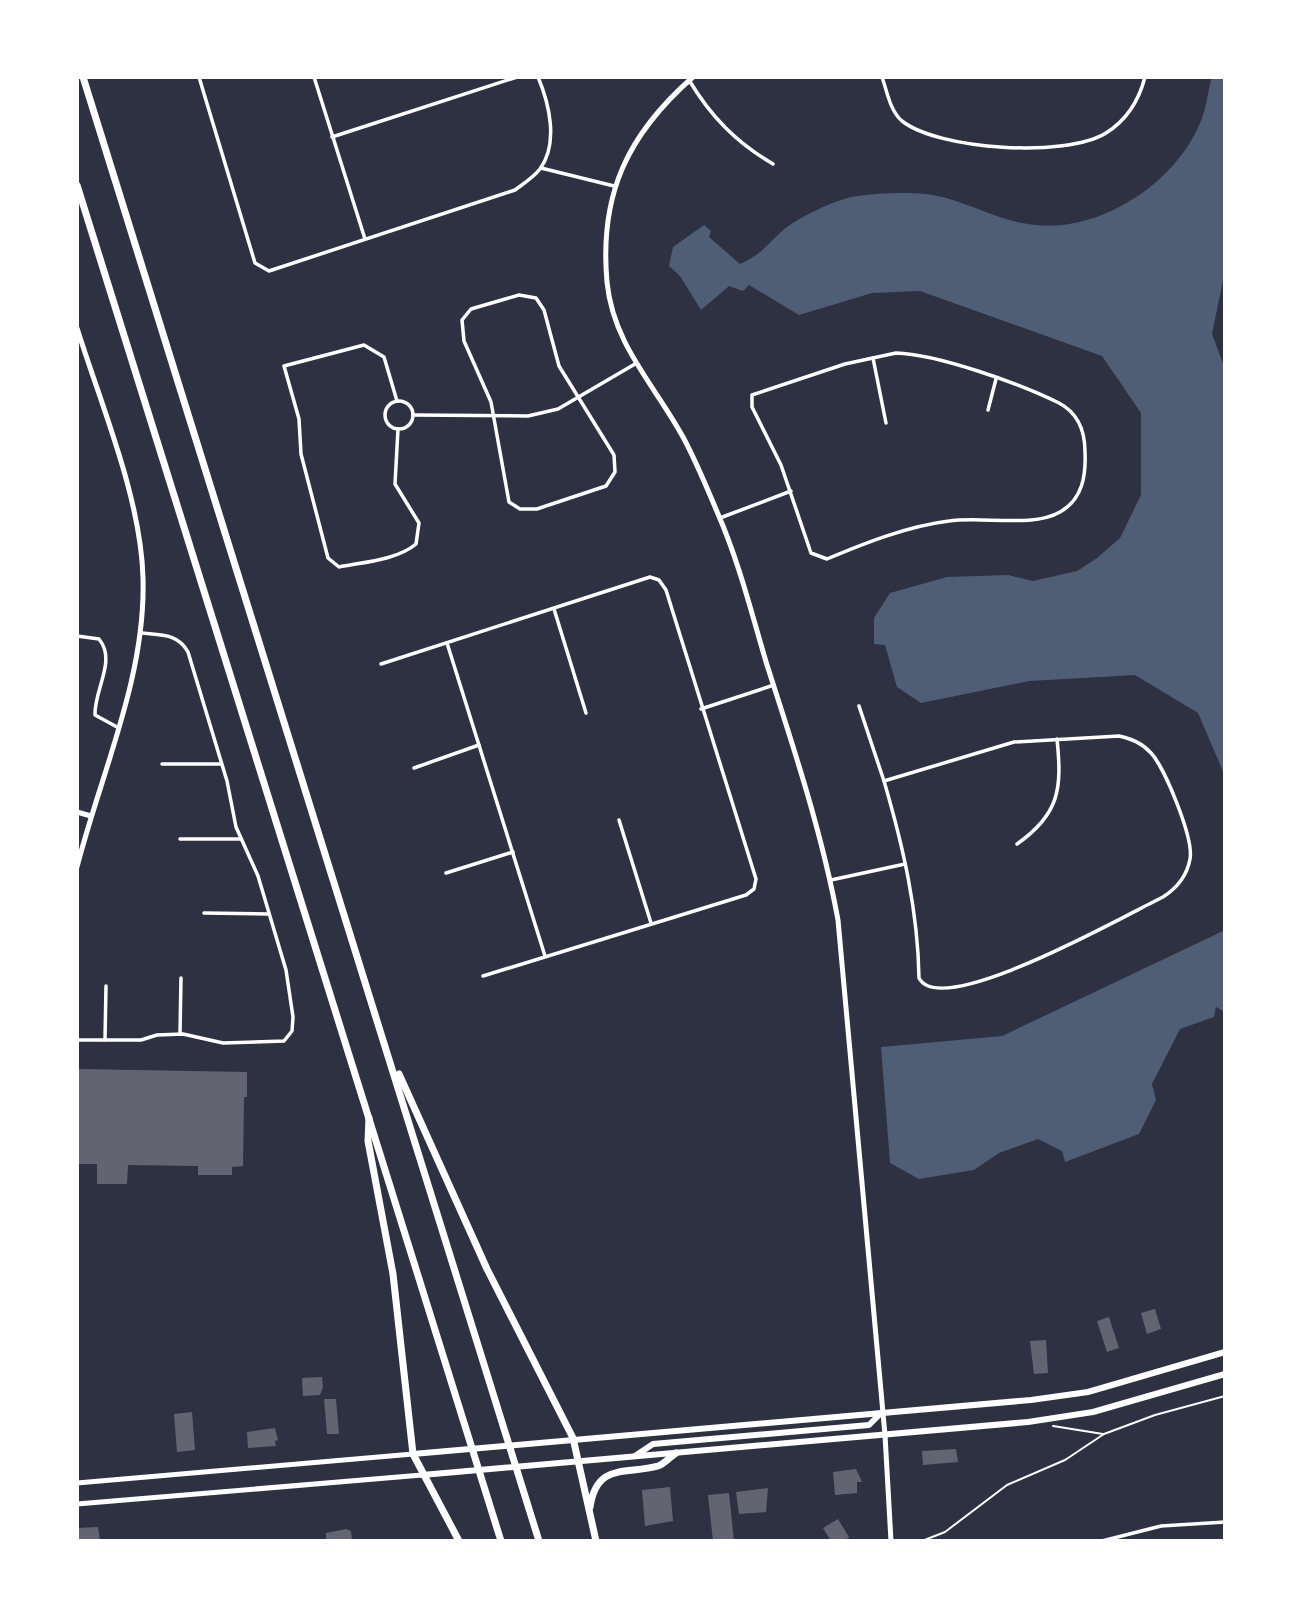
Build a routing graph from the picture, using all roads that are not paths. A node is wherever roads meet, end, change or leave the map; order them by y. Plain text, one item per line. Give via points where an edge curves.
1 (83, 77) edge
2 (199, 77) edge
3 (314, 77) edge
4 (517, 77) edge
5 (538, 77) edge
6 (882, 77) edge
7 (1145, 77) edge
8 (691, 79) edge
9 (332, 137) junction
10 (774, 164) dead end
11 (541, 168) junction
12 (77, 186) edge
13 (614, 186) junction
14 (365, 239) junction
15 (77, 327) edge
16 (873, 358) junction
17 (635, 364) junction
18 (996, 379) junction
19 (579, 399) junction
20 (397, 401) junction
21 (988, 410) dead end
22 (493, 413) junction
23 (413, 415) junction
24 (886, 423) dead end
25 (398, 429) junction
26 (791, 491) junction
27 (720, 517) junction
28 (554, 609) junction
29 (140, 632) junction
30 (77, 635) edge
31 (447, 643) junction
32 (381, 664) dead end
33 (774, 685) junction
34 (859, 706) dead end
35 (701, 709) junction
36 (586, 713) dead end
37 (117, 727) junction
38 (1057, 739) junction
39 (479, 745) junction
40 (162, 764) dead end
41 (221, 764) junction
42 (414, 768) dead end
43 (884, 781) junction
44 (77, 812) edge
45 (91, 816) junction
46 (618, 820) dead end
47 (180, 839) dead end
48 (241, 839) junction
49 (1017, 844) dead end
50 (513, 852) junction
51 (905, 864) junction
52 (77, 867) edge
53 (446, 873) dead end
54 (831, 880) junction
55 (204, 913) dead end
56 (268, 914) junction
57 (652, 923) junction
58 (545, 956) junction
59 (483, 976) dead end
60 (181, 978) dead end
61 (106, 986) dead end
62 (180, 1034) junction
63 (77, 1040) edge
64 (105, 1040) junction
65 (386, 1048) junction
66 (370, 1114) junction
67 (1225, 1352) edge
68 (1225, 1374) edge
69 (882, 1412) junction
70 (885, 1435) junction
71 (573, 1438) junction
72 (676, 1453) junction
73 (413, 1454) junction
74 (633, 1458) junction
75 (579, 1462) junction
76 (422, 1475) junction
77 (77, 1483) edge
78 (77, 1504) edge
79 (590, 1511) junction
80 (1225, 1522) edge
81 (1114, 1539) edge
82 (459, 1541) edge
83 (501, 1541) edge
84 (539, 1541) edge
85 (596, 1541) edge
86 (891, 1541) edge
87 (1102, 1541) edge

1 - 65 highway
2 - 14 street via 255,263 270,271
3 - 9 street
4 - 9 street
5 - 11 street via 550,120
6 - 7 street via 903,121 952,139 999,148 1063,147 1092,140 1126,115
8 - 10 street via 703,103 726,129
8 - 13 main road via 641,131
9 - 14 street
11 - 13 street
11 - 14 street via 506,195
12 - 66 highway
13 - 17 main road via 606,247 608,285 620,335
15 - 29 main road via 135,513 143,578
16 - 18 street via 896,353 921,355
16 - 24 street
16 - 26 street via 752,395 752,407
17 - 19 street
17 - 27 main road via 682,436
18 - 21 street
18 - 26 street via 1057,402 1078,421 1085,438 1084,479 1077,496 1059,513 1042,519 936,523 823,559 810,549
19 - 22 street via 528,416
19 - 22 street via 559,366 544,310 536,298 519,295 471,309 462,320 464,341
19 - 22 street via 614,455 615,472 606,485 537,509 520,509 509,502
20 - 23 street via 410,406
20 - 25 street via 385,413 390,426
20 - 25 street via 384,357 364,345 284,366 299,419 301,454 328,558 334,565 377,559 408,551 416,544 419,523 395,484
22 - 23 street
23 - 25 street via 407,427
26 - 27 street
27 - 33 main road
28 - 31 street
28 - 35 street via 645,579 659,580 666,590
28 - 36 street
29 - 37 main road
29 - 41 street via 174,636 183,642
30 - 37 street via 103,644 107,663 94,703 95,715
31 - 32 street
31 - 39 street
33 - 35 street
33 - 54 main road
34 - 43 street
35 - 57 street via 755,886 746,895
37 - 45 main road
38 - 43 street via 989,748
38 - 49 street via 1059,779 1054,804 1041,826
38 - 51 street via 1119,736 1152,753 1191,846 1186,873 1177,886 1013,971 932,989 919,978
39 - 42 street
39 - 50 street
40 - 41 street
41 - 48 street
43 - 51 street
44 - 45 main road
45 - 52 main road
46 - 57 street
47 - 48 street
48 - 56 street
50 - 53 street
50 - 58 street
51 - 54 street
54 - 69 main road
55 - 56 street
56 - 62 street via 293,998 288,1038 269,1043 223,1043
57 - 58 street
58 - 59 street
60 - 62 street
61 - 64 street
62 - 64 street
63 - 64 street
65 - 71 highway via 487,1269
65 - 84 highway
66 - 73 highway via 368,1140 393,1274
66 - 83 highway
67 - 69 main road via 1088,1392
68 - 70 main road via 1093,1412
69 - 70 main road
69 - 71 main road
69 - 74 main road via 869,1425 653,1444
70 - 72 main road
70 - 86 main road
71 - 73 main road
71 - 75 highway
72 - 74 main road
72 - 79 highway via 659,1465 610,1474 597,1488
73 - 76 highway
73 - 77 main road
74 - 75 main road
75 - 76 main road
75 - 79 highway
76 - 78 main road
76 - 82 highway
79 - 85 highway
80 - 81 street via 1161,1526
81 - 87 street

